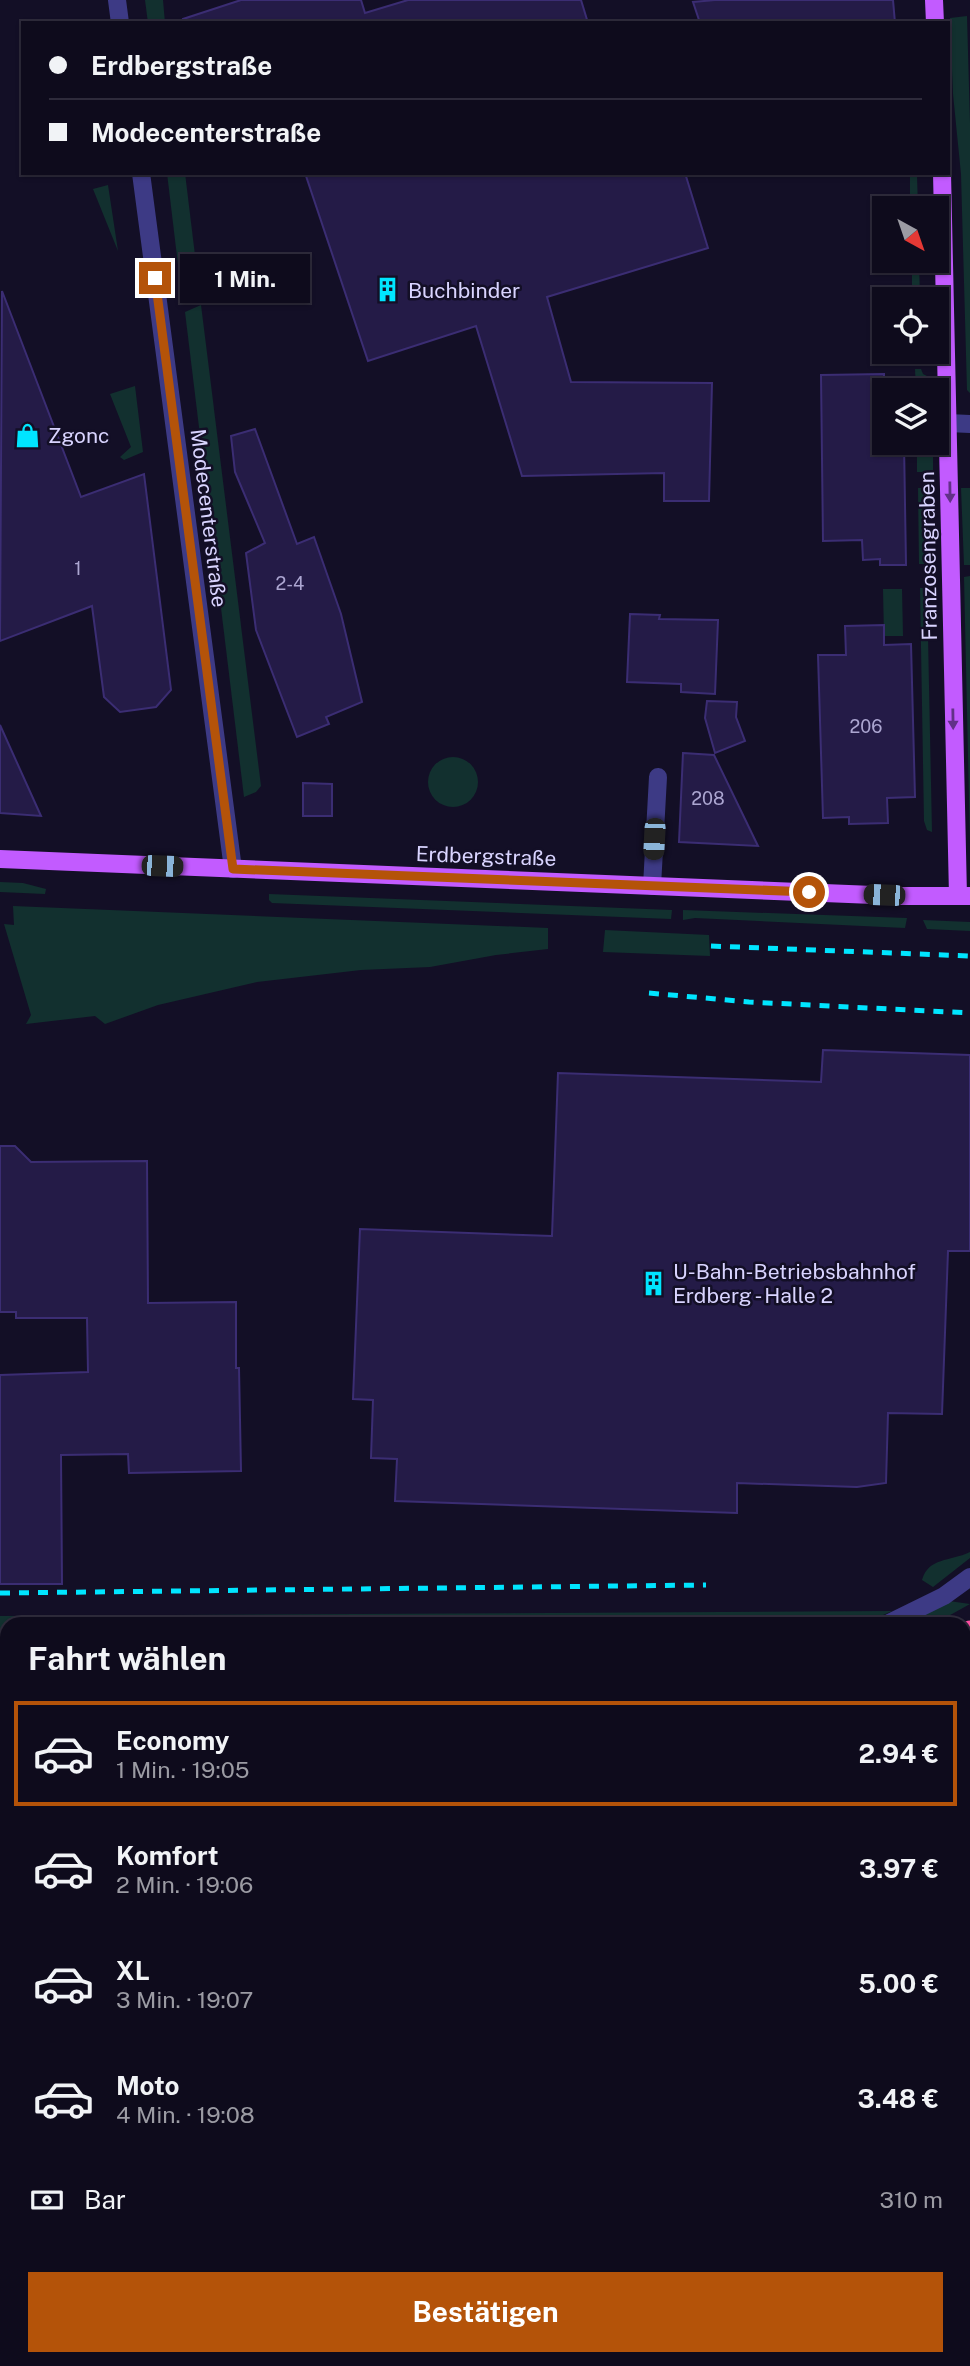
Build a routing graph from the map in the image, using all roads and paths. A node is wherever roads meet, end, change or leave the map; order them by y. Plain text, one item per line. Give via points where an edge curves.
1 (117, 0) edge
2 (934, 0) edge
3 (120, 21) edge
4 (935, 21) edge
5 (141, 175) edge
6 (942, 175) edge
7 (947, 378) edge
8 (949, 423) edge
9 (970, 424) edge
10 (949, 453) edge
11 (658, 777) dead end
12 (0, 859) edge
13 (233, 869) junction
14 (652, 886) junction
15 (964, 896) edge
16 (970, 1577) edge
17 (901, 1617) edge

1 - 3 street
2 - 4 main road
5 - 13 street, Modecenterstraße
6 - 7 main road, Franzosengraben
8 - 9 street
10 -> 15 main road, Franzosengraben
11 - 14 street
12 - 13 main road, Erdbergstraße
13 - 14 main road, Erdbergstraße
14 - 15 main road, Erdbergstraße
16 - 17 street

